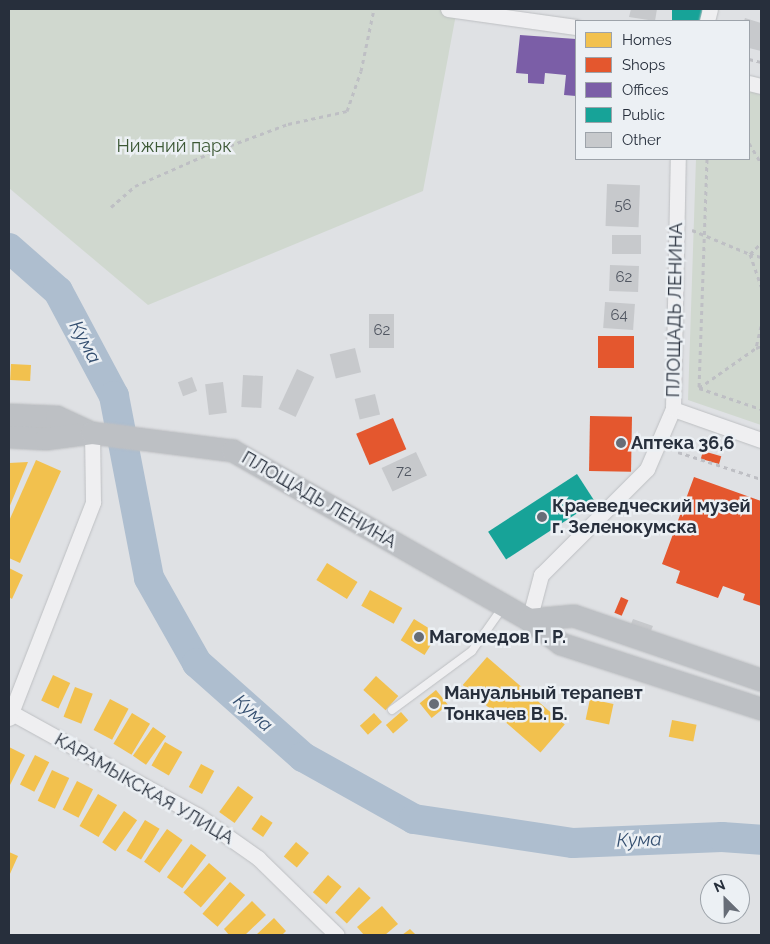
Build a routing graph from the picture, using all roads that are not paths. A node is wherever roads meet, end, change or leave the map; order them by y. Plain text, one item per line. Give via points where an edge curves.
1 (448, 9) edge
2 (575, 27) edge
3 (678, 160) edge
4 (673, 409) junction
5 (9, 415) edge
6 (92, 433) junction
7 (9, 437) edge
8 (761, 440) edge
9 (504, 606) junction
10 (529, 620) junction
11 (761, 680) edge
12 (761, 709) edge
13 (392, 710) dead end
14 (10, 715) edge
15 (337, 935) edge

1 - 2 street
3 - 4 street, ПЛОЩАДЬ ЛЕНИНА
4 - 8 street
4 - 10 street, ПЛОЩАДЬ ЛЕНИНА via 647,469 541,575
5 - 6 street via 57,417
6 - 7 street via 46,439
6 - 9 street, ПЛОЩАДЬ ЛЕНИНА via 233,451
6 - 14 street via 93,502
9 - 10 street, ПЛОЩАДЬ ЛЕНИНА
9 - 13 lane via 472,651
10 - 11 street via 574,616
10 - 12 street, ПЛОЩАДЬ ЛЕНИНА via 561,644
14 - 15 street, КАРАМЫКСКАЯ УЛИЦА via 197,816 258,858

